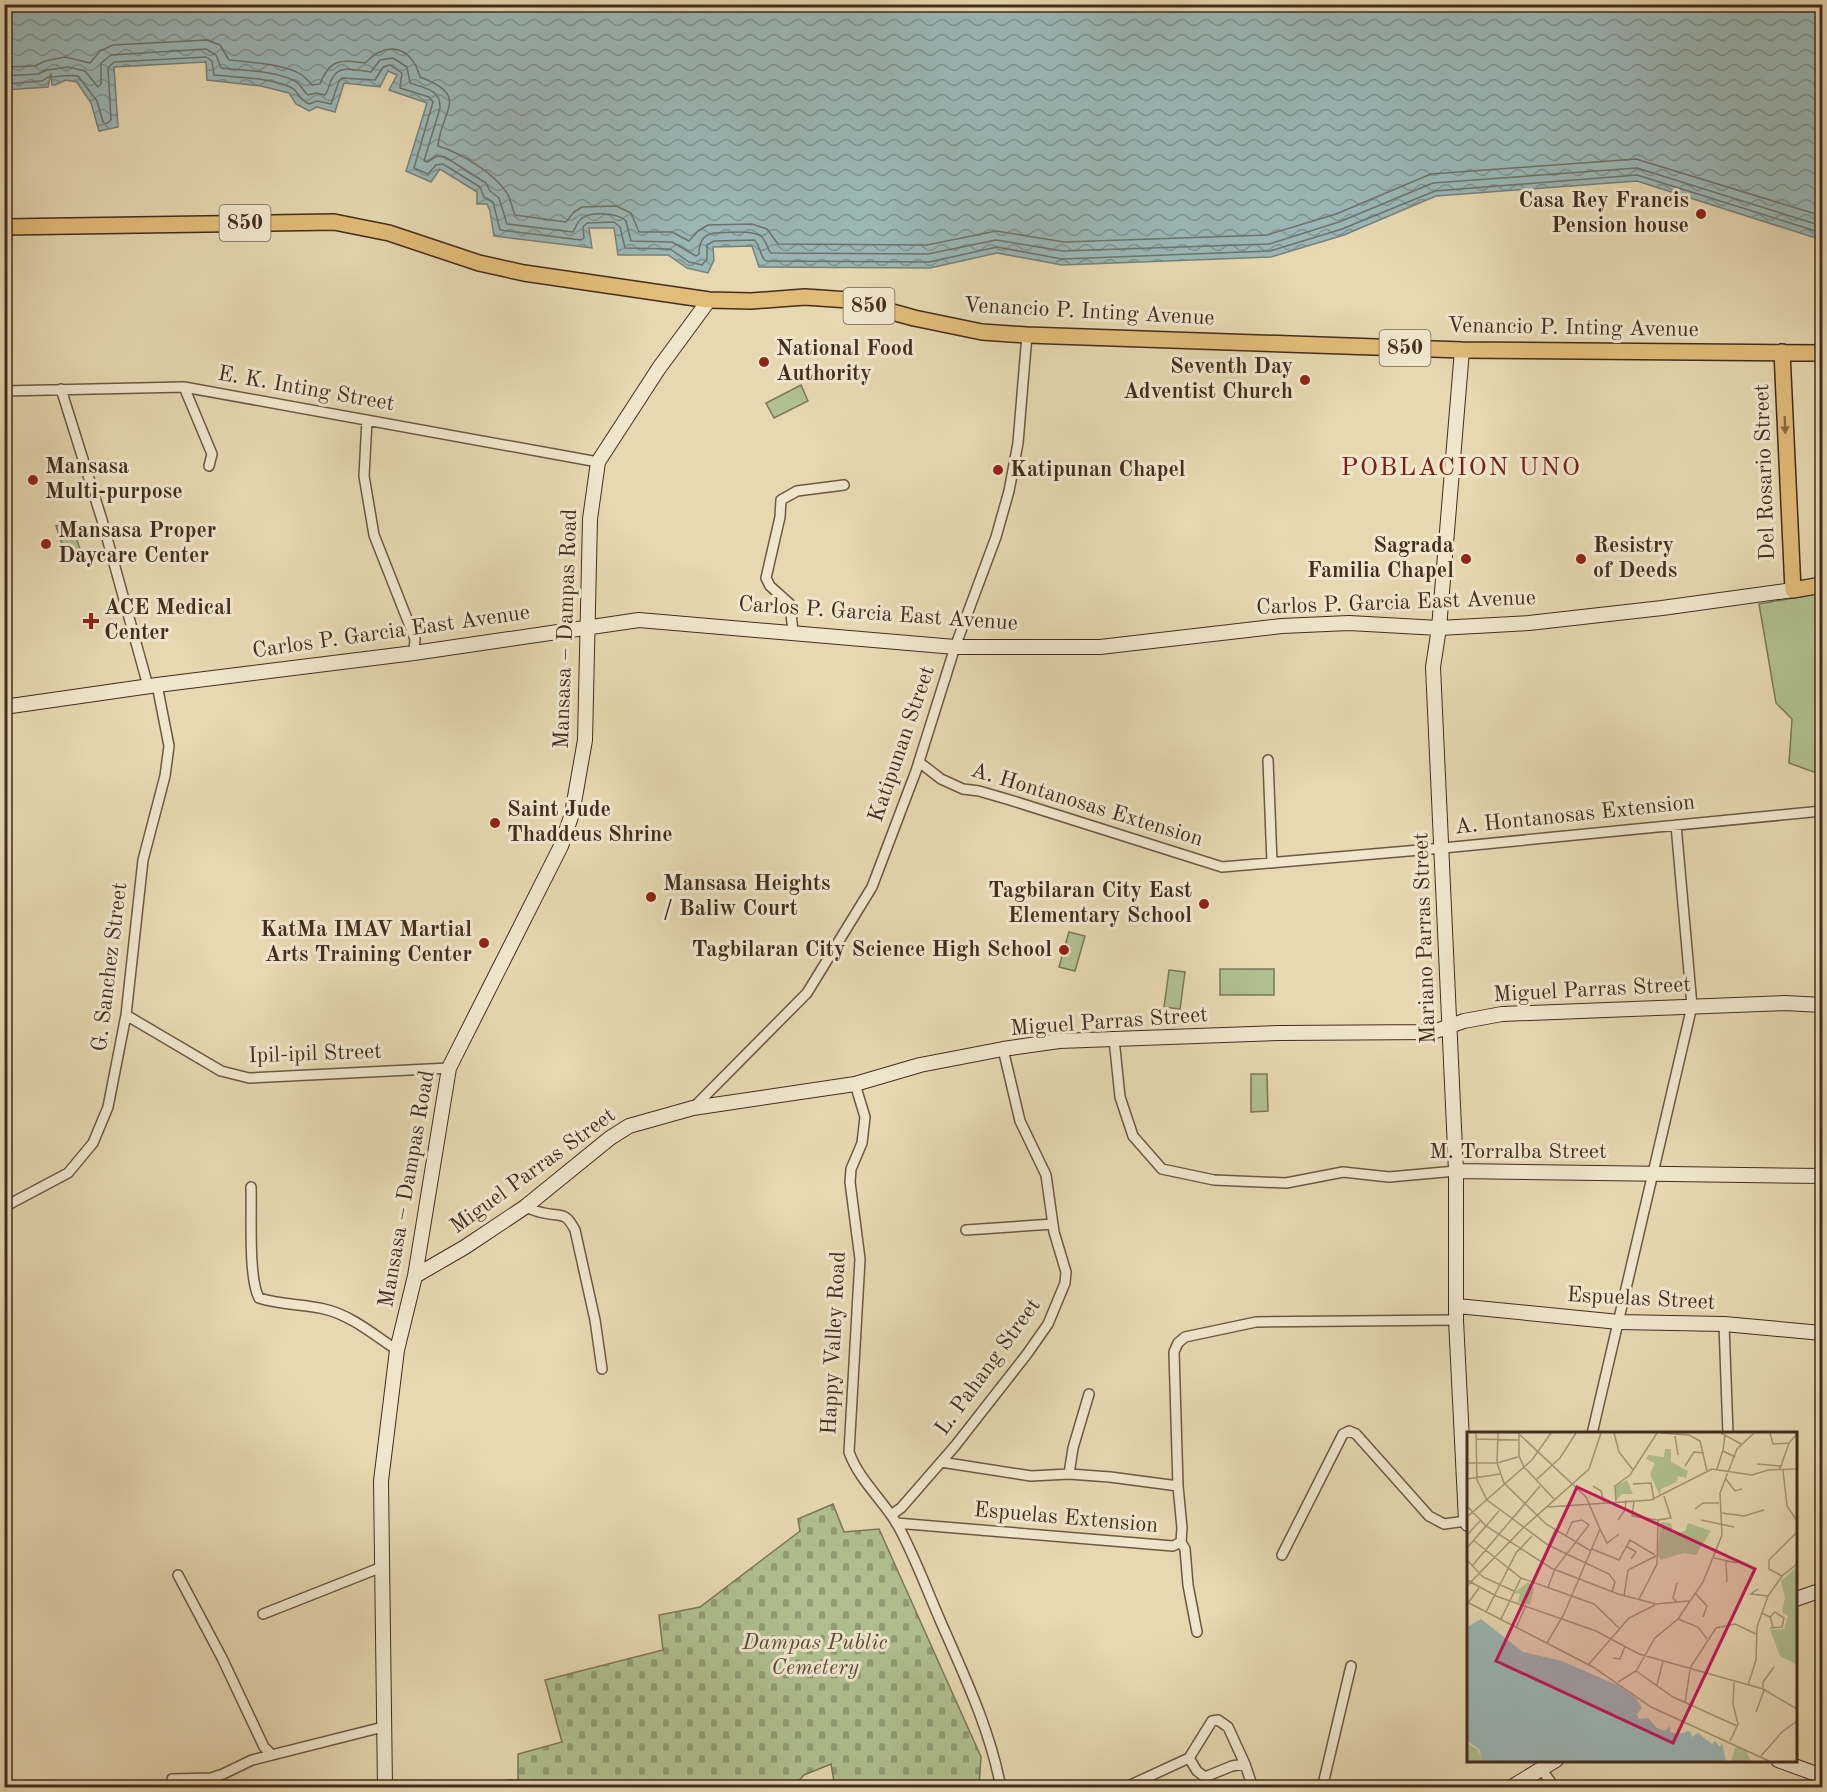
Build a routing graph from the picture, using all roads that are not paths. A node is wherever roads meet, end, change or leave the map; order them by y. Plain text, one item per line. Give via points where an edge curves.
1 (4, 227) edge
2 (709, 300) junction
3 (1027, 335) junction
4 (1462, 350) junction
5 (1782, 352) junction
6 (1822, 352) edge
7 (184, 387) junction
8 (61, 389) junction
9 (4, 391) edge
10 (367, 420) junction
11 (598, 462) junction
12 (209, 466) dead end
13 (844, 485) dead end
14 (1822, 585) edge
15 (1792, 590) junction
16 (588, 628) junction
17 (1439, 628) junction
18 (793, 632) junction
19 (955, 647) junction
20 (414, 653) junction
21 (153, 686) junction
22 (5, 704) edge
23 (1268, 760) dead end
24 (919, 762) junction
25 (1822, 811) edge
26 (1676, 825) junction
27 (1443, 848) junction
28 (1272, 863) junction
29 (1822, 1005) edge
30 (1692, 1006) junction
31 (126, 1015) junction
32 (1449, 1026) junction
33 (1114, 1039) junction
34 (1003, 1049) junction
35 (449, 1068) junction
36 (855, 1084) junction
37 (693, 1108) junction
38 (1456, 1171) junction
39 (1653, 1173) junction
40 (1822, 1176) edge
41 (251, 1187) dead end
42 (4, 1207) edge
43 (525, 1208) junction
44 (1053, 1224) junction
45 (966, 1230) dead end
46 (415, 1276) junction
47 (1457, 1305) junction
48 (1456, 1320) junction
49 (1619, 1322) junction
50 (1724, 1324) junction
51 (1822, 1333) edge
52 (397, 1350) junction
53 (602, 1369) dead end
54 (1089, 1394) dead end
55 (1592, 1432) edge
56 (1728, 1432) edge
57 (941, 1462) junction
58 (1069, 1474) junction
59 (1178, 1486) junction
60 (893, 1519) junction
61 (1467, 1522) edge
62 (1181, 1542) junction
63 (1282, 1555) dead end
64 (382, 1567) junction
65 (178, 1575) dead end
66 (1822, 1590) edge
67 (1797, 1599) edge
68 (263, 1614) dead end
69 (1197, 1632) dead end
70 (1351, 1666) dead end
71 (383, 1727) junction
72 (272, 1755) junction
73 (1189, 1758) junction
74 (1554, 1762) edge
75 (1781, 1762) edge
76 (1245, 1764) junction
77 (1542, 1770) junction
78 (1822, 1776) edge
79 (172, 1779) dead end
80 (511, 1785) dead end
81 (385, 1788) edge
82 (492, 1788) edge
83 (1001, 1788) edge
84 (1124, 1788) edge
85 (1253, 1788) edge
86 (1326, 1788) edge
87 (1510, 1788) edge
88 (1555, 1788) edge

1 - 2 main road, Venancio P. Inting Avenue / 850 via 334,222 389,233 479,263 524,273
2 - 3 main road, Venancio P. Inting Avenue / 850 via 849,300 959,328
2 - 11 main road, Mansasa – Dampas Road
3 - 4 main road, Venancio P. Inting Avenue / 850
3 - 19 street, Katipunan Street via 1010,491
4 - 5 main road, Venancio P. Inting Avenue / 850
4 - 17 main road, Mariano Parras Street
5 - 6 main road, Venancio P. Inting Avenue / 850
5 -> 15 main road, Del Rosario Street
7 - 8 street, E. K. Inting Street
7 - 10 street, E. K. Inting Street
7 - 12 street via 212,454
8 - 9 street, E. K. Inting Street
8 - 21 street, G. Sanchez Street
10 - 11 street, E. K. Inting Street
10 - 20 street via 364,476 374,535 415,639
11 - 16 main road, Mansasa – Dampas Road via 590,519
13 - 18 street via 797,491 781,500 766,578 790,604
14 - 15 main road, Carlos P. Garcia East Avenue
15 - 17 main road, Carlos P. Garcia East Avenue via 1529,623
16 - 18 main road, Carlos P. Garcia East Avenue via 639,620
16 - 20 main road, Carlos P. Garcia East Avenue
16 - 35 main road, Mansasa – Dampas Road via 585,740 572,814 561,846
17 - 19 main road, Carlos P. Garcia East Avenue via 1349,623 1282,626 1100,647
17 - 27 main road, Mariano Parras Street via 1433,667
18 - 19 main road, Carlos P. Garcia East Avenue
19 - 24 street, Katipunan Street
20 - 21 main road, Carlos P. Garcia East Avenue
21 - 22 main road, Carlos P. Garcia East Avenue
21 - 31 street, G. Sanchez Street via 169,746 143,860
23 - 28 street
24 - 28 street, A. Hontanosas Extension via 963,789 1222,867
24 - 37 street, Katipunan Street via 872,887 807,993
25 - 26 street, A. Hontanosas Extension
26 - 27 street, A. Hontanosas Extension
26 - 30 street
27 - 28 street, A. Hontanosas Extension
27 - 32 main road, Mariano Parras Street
29 - 30 main road, Miguel Parras Street
30 - 32 main road, Miguel Parras Street via 1502,1014
30 - 39 street
31 - 35 street, Ipil-ipil Street via 221,1071 249,1078
31 - 42 street, G. Sanchez Street via 108,1107 93,1143 68,1173
32 - 33 main road, Miguel Parras Street via 1433,1032
32 - 38 main road, Mariano Parras Street
33 - 34 main road, Miguel Parras Street
33 - 38 street, M. Torralba Street via 1120,1097 1133,1136 1162,1169 1214,1180 1286,1183 1343,1172 1389,1177
34 - 36 main road, Miguel Parras Street via 920,1065
34 - 44 street, L. Pahang Street via 1020,1121 1046,1175
35 - 46 main road, Mansasa – Dampas Road
36 - 37 main road, Miguel Parras Street
36 - 60 street, Happy Valley Road via 865,1117 850,1182 860,1259 849,1452 861,1476
37 - 43 main road, Miguel Parras Street via 629,1126
38 - 39 main road, M. Torralba Street
38 - 47 main road, Mariano Parras Street
39 - 40 main road, M. Torralba Street
39 - 49 street
41 - 52 street via 253,1274 259,1298 345,1316
43 - 46 main road, Miguel Parras Street
43 - 53 street via 561,1214 575,1230
44 - 45 street
44 - 57 street, L. Pahang Street via 1066,1272 1056,1308 1027,1354
46 - 52 main road, Mansasa – Dampas Road
47 - 48 main road, Mariano Parras Street
47 - 49 main road, Espuelas Street
48 - 59 street, Espuelas Extension via 1256,1322 1185,1337 1174,1352
48 - 61 main road, Mariano Parras Street
49 - 50 main road, Espuelas Street
49 - 55 street
50 - 51 main road, Espuelas Street
50 - 56 street
52 - 64 main road, Mansasa – Dampas Road via 381,1480
54 - 58 street
57 - 58 street via 1031,1476
57 - 60 street, L. Pahang Street
58 - 59 street
59 - 62 street, Espuelas Extension
60 - 62 street, Espuelas Extension via 1173,1546
60 - 83 street, Happy Valley Road via 975,1701
61 - 63 street via 1444,1524 1429,1516 1356,1434 1349,1431
62 - 69 street
64 - 68 street
64 - 71 main road, Mansasa – Dampas Road
65 - 72 street via 264,1748
66 - 67 main road
70 - 86 street via 1324,1780
71 - 72 street
71 - 81 main road, Mansasa – Dampas Road
72 - 79 street via 211,1778
73 - 76 street via 1205,1776
73 - 76 street via 1212,1721 1218,1719 1228,1726
73 - 84 street
74 - 77 main road
75 - 78 main road
76 - 85 street
77 - 87 main road
77 - 88 street
80 - 82 street

